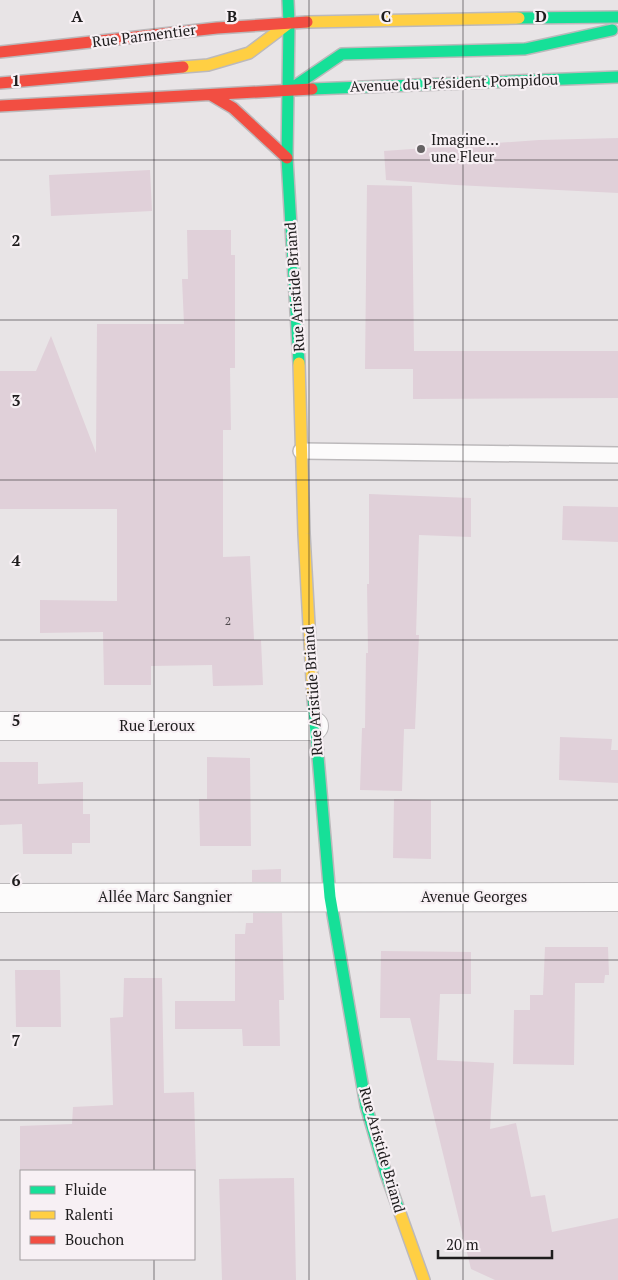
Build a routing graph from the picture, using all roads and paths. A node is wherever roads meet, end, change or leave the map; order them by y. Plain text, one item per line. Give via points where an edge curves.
1 (288, 0) edge
2 (618, 17) edge
3 (289, 23) junction
4 (618, 29) edge
5 (0, 52) edge
6 (618, 77) edge
7 (289, 90) junction
8 (5, 92) edge
9 (211, 95) junction
10 (287, 158) junction
11 (301, 451) junction
12 (618, 455) edge
13 (0, 726) edge
14 (314, 726) junction
15 (330, 897) junction
16 (618, 897) edge
17 (0, 898) edge
18 (424, 1280) edge

1 - 3 main road
2 - 3 main road
3 - 5 main road, Rue Parmentier via 204,28
3 - 7 main road, Rue Aristide Briand
3 - 8 main road via 249,53 208,64
4 - 7 main road via 526,49 342,54
6 - 7 main road, Avenue du Président Pompidou
7 - 9 main road
7 - 10 main road, Rue Aristide Briand
8 - 9 main road
9 - 10 main road via 233,108
10 - 11 main road, Rue Aristide Briand via 299,352
11 - 12 lane
11 - 14 main road, Rue Aristide Briand
13 - 14 street, Rue Leroux
14 - 15 main road, Rue Aristide Briand
15 - 16 street, Avenue Georges
15 - 17 street, Allée Marc Sangnier
15 - 18 main road, Rue Aristide Briand via 366,1106 386,1174

